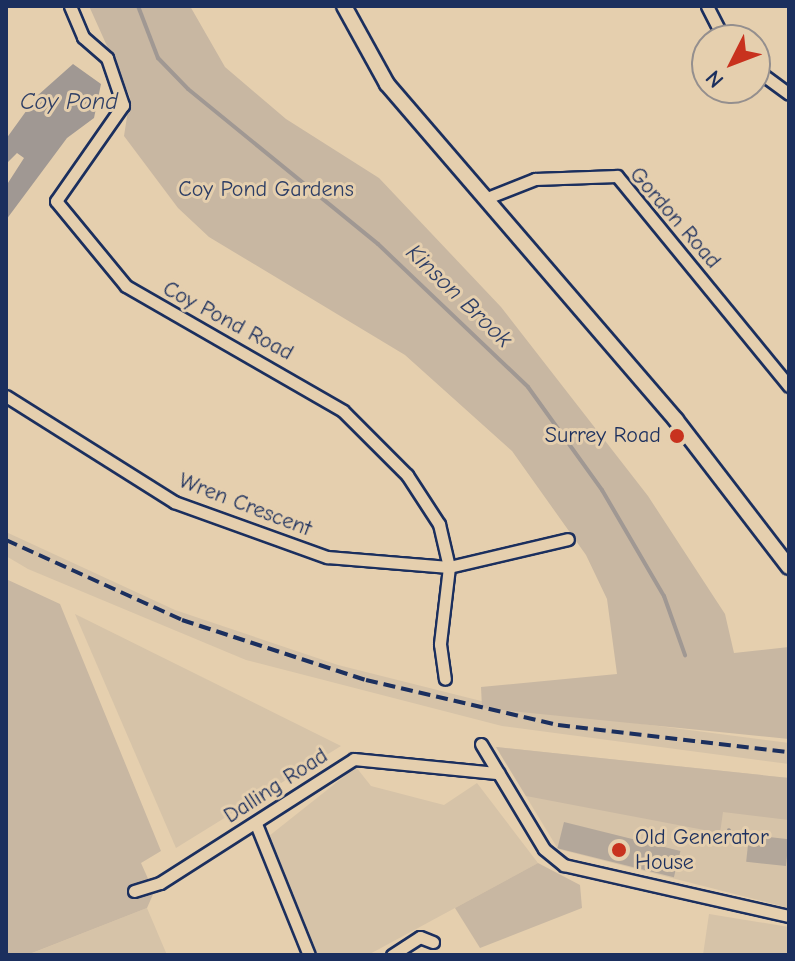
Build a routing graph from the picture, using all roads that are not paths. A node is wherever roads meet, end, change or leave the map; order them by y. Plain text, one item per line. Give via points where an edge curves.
1 (70, 6) edge
2 (344, 6) edge
3 (707, 6) edge
4 (716, 24) edge
5 (771, 81) edge
6 (789, 94) edge
7 (487, 198) junction
8 (789, 386) edge
9 (6, 396) edge
10 (568, 539) dead end
11 (449, 567) junction
12 (789, 567) edge
13 (445, 679) dead end
14 (481, 744) dead end
15 (498, 773) junction
16 (256, 824) junction
17 (134, 891) dead end
18 (789, 916) edge
19 (433, 942) dead end
20 (309, 955) edge
21 (392, 955) edge

1 - 11 street, Coy Pond Road via 83,37 114,70 123,105 56,201 126,286 175,321 299,384 377,440 439,524
2 - 7 street via 387,84
3 - 4 street
5 - 6 street
7 - 8 street, Gordon Road via 535,179 617,176
7 - 12 street
9 - 11 street, Wren Crescent via 174,502 250,532 327,557
10 - 11 street, Wren Crescent
11 - 13 street, Coy Pond Road via 440,644
14 - 15 street
15 - 16 street, Dalling Road via 354,759
15 - 18 street via 553,859
16 - 17 street, Dalling Road via 160,883
16 - 20 street
19 - 21 street via 420,937

